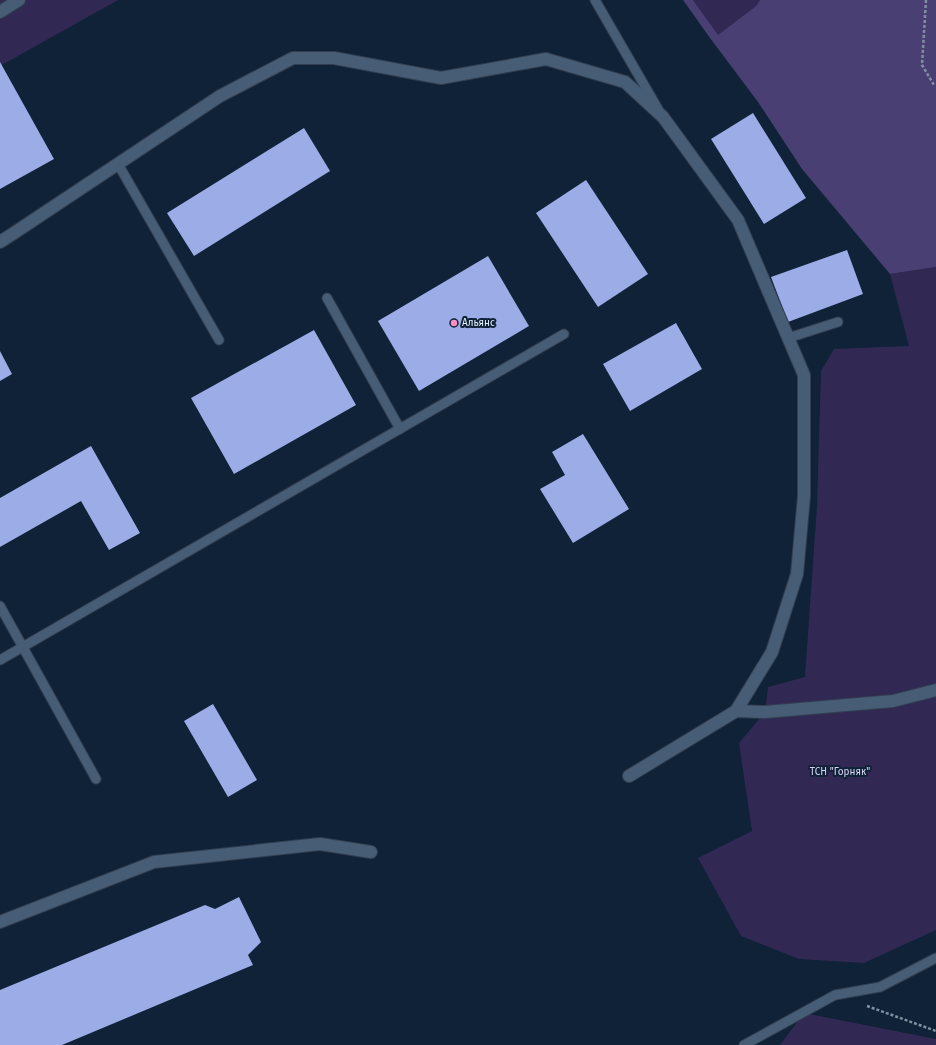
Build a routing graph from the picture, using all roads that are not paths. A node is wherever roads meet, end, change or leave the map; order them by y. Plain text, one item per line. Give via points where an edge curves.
1 (19, 0) edge
2 (595, 0) edge
3 (0, 12) edge
4 (663, 117) junction
5 (118, 164) junction
6 (0, 242) edge
7 (327, 298) dead end
8 (838, 322) dead end
9 (564, 334) dead end
10 (788, 338) junction
11 (219, 340) dead end
12 (400, 429) junction
13 (0, 606) edge
14 (23, 647) junction
15 (0, 660) edge
16 (936, 690) edge
17 (736, 711) junction
18 (629, 776) dead end
19 (96, 779) dead end
20 (370, 852) dead end
21 (0, 922) edge
22 (936, 958) edge
23 (744, 1045) edge

1 - 3 street
2 - 4 lane
4 - 5 street via 625,82 546,59 441,78 334,58 293,58 220,96
4 - 10 street via 738,220
5 - 6 street
5 - 11 lane
7 - 12 lane
8 - 10 lane
9 - 12 lane
10 - 17 street via 804,375 804,496 797,574 772,652
12 - 14 lane
13 - 14 lane
14 - 15 lane
14 - 19 lane
16 - 17 street via 893,701 765,712
17 - 18 street
20 - 21 street via 320,844 154,862
22 - 23 lane via 880,986 835,995

